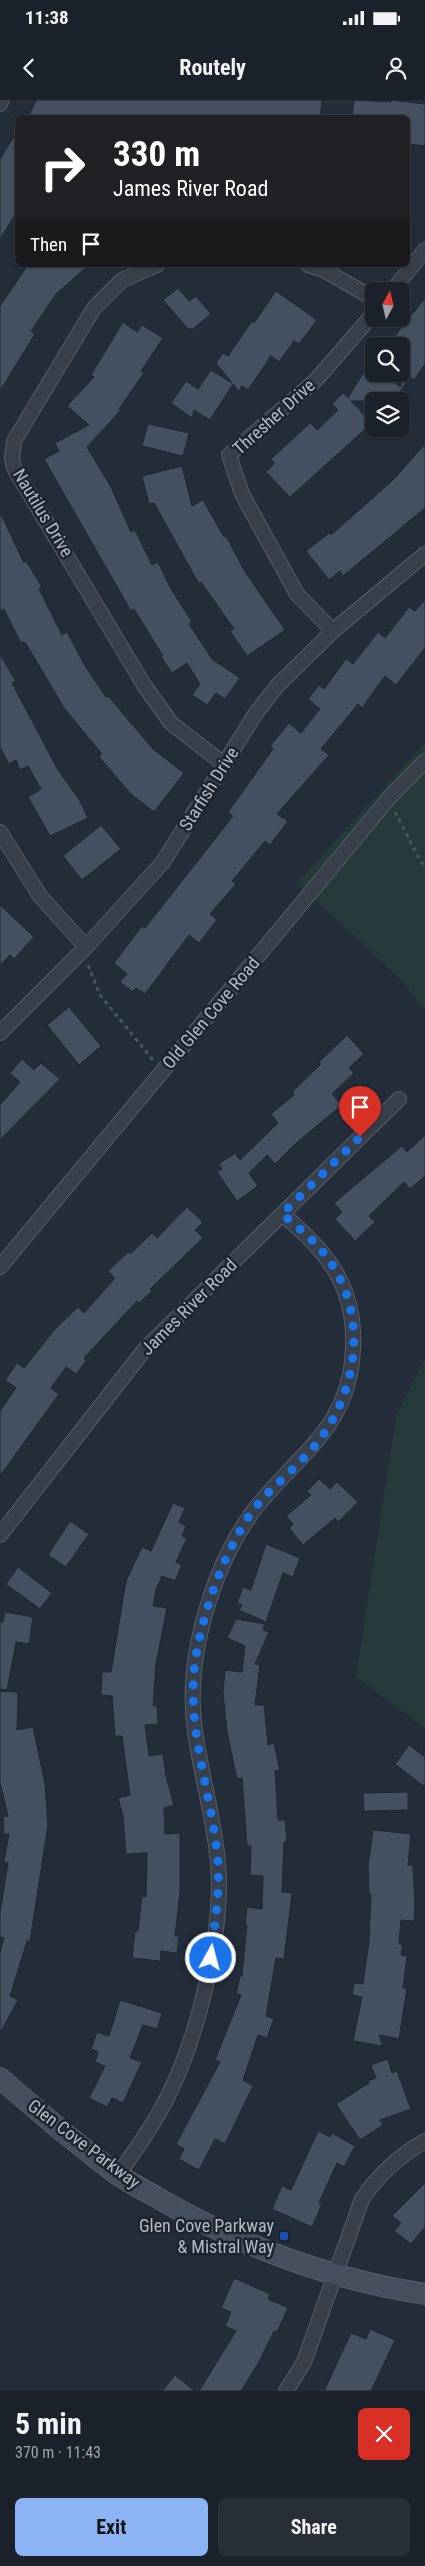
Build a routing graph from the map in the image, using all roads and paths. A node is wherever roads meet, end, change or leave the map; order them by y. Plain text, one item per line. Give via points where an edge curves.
1 (2, 100) edge
2 (0, 104) edge
3 (425, 250) edge
4 (152, 267) edge
5 (314, 267) edge
6 (399, 282) edge
7 (365, 294) edge
8 (365, 323) edge
9 (425, 554) edge
10 (333, 631) junction
11 (425, 761) edge
12 (225, 765) junction
13 (389, 798) junction
14 (0, 832) edge
15 (425, 866) edge
16 (86, 947) junction
17 (0, 1033) edge
18 (162, 1072) junction
19 (399, 1099) dead end
20 (282, 1214) junction
21 (0, 1267) edge
22 (0, 1535) edge
23 (0, 2078) edge
24 (425, 2142) edge
25 (118, 2175) junction
26 (337, 2275) junction
27 (425, 2294) edge
28 (286, 2391) edge

1 - 2 street
3 - 6 street
4 - 12 street, Nautilus Drive via 122,280 94,308 14,441 12,458 14,468 144,685 171,724
5 - 7 street
8 - 10 street, Thresher Drive via 316,380 228,455 242,494 297,594
9 - 10 street, Starfish Drive
10 - 12 street, Starfish Drive via 277,686 256,713
11 - 13 street, Old Glen Cove Road
12 - 16 street, Starfish Drive via 163,862
13 - 15 path
13 - 18 street, Old Glen Cove Road
14 - 16 street via 40,896
16 - 17 street, Starfish Drive
16 - 18 path via 88,967 100,995
18 - 21 street, Old Glen Cove Road
19 - 20 street, James River Road
20 - 22 street, James River Road via 145,1349
20 - 25 street via 310,1237 342,1281 351,1305 354,1346 351,1372 334,1419 316,1444 263,1498 246,1522 217,1580 206,1611 196,1658 194,1730 211,1810 218,1865 211,1958 195,2027 180,2070 154,2121
23 - 25 street, Glen Cove Parkway
24 - 26 street via 395,2161 375,2180 362,2199
25 - 26 street, Glen Cove Parkway via 242,2242
26 - 27 street, Glen Cove Parkway
26 - 28 street via 304,2362

